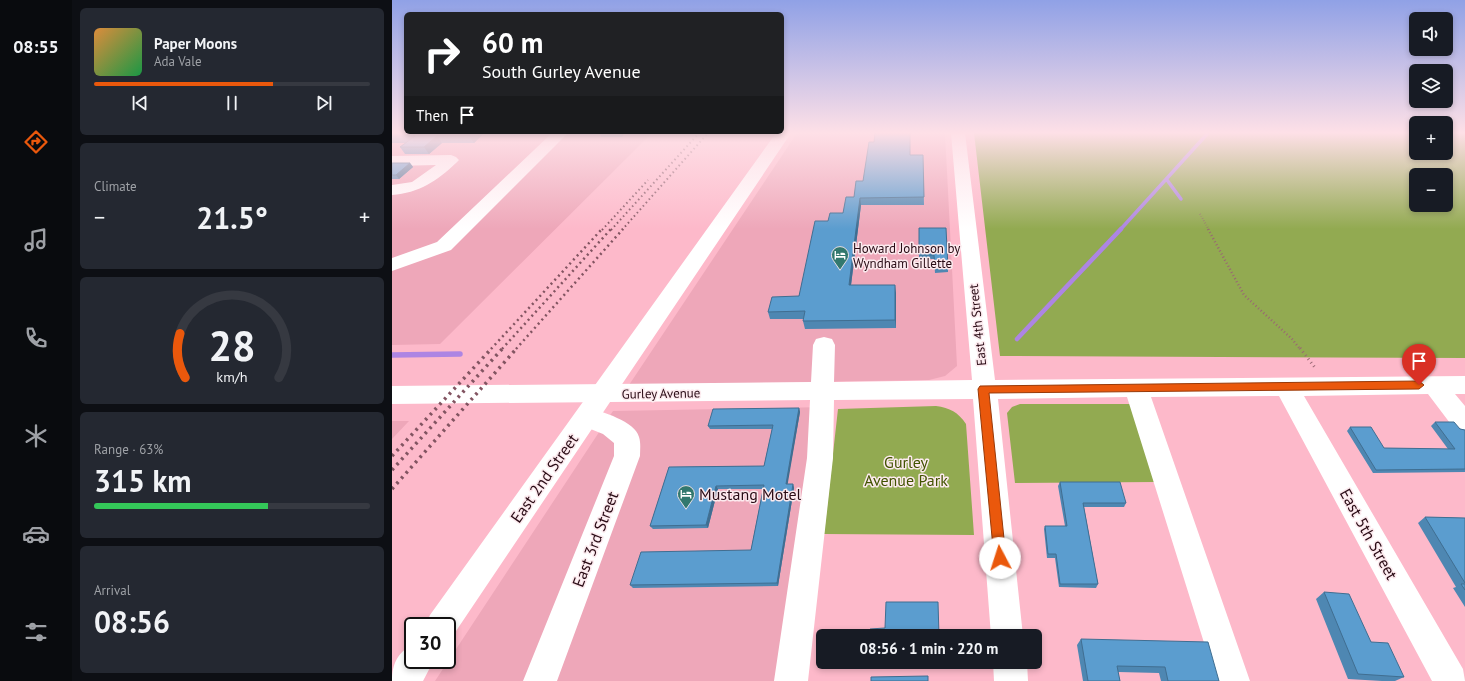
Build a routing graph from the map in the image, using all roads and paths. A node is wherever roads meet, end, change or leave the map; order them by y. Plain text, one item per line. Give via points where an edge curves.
1 (446, 165) edge
2 (529, 165) edge
3 (763, 165) edge
4 (961, 165) edge
5 (392, 190) edge
6 (1200, 214) dead end
7 (392, 265) edge
8 (824, 345) dead end
9 (1434, 385) junction
10 (1465, 385) edge
11 (1286, 386) junction
12 (1328, 386) junction
13 (1136, 388) junction
14 (983, 389) junction
15 (392, 395) edge
16 (587, 417) junction
17 (1465, 424) edge
18 (447, 617) edge
19 (1006, 629) edge
20 (411, 669) edge
21 (1010, 669) edge
22 (402, 681) edge
23 (540, 681) edge
24 (791, 681) edge
25 (1011, 681) edge
26 (1233, 681) edge
27 (1451, 681) edge

1 - 5 street via 429,180 407,190
2 - 7 street via 444,246
3 - 16 street, East 2nd Street
4 - 14 street, East 4th Street
6 - 12 path via 1244,295 1292,339
8 - 24 street via 820,458
9 - 10 street, Gurley Avenue
9 - 12 street, Gurley Avenue
9 - 17 street
11 - 12 street, Gurley Avenue
11 - 13 street, Gurley Avenue
11 - 27 street, East 5th Street
13 - 14 street, Gurley Avenue
13 - 26 street
14 - 15 street, Gurley Avenue
14 - 19 street, East 4th Street
16 - 18 street, East 2nd Street
16 - 23 street, East 3rd Street via 612,427 627,438 627,456
20 - 22 street
21 - 25 street

